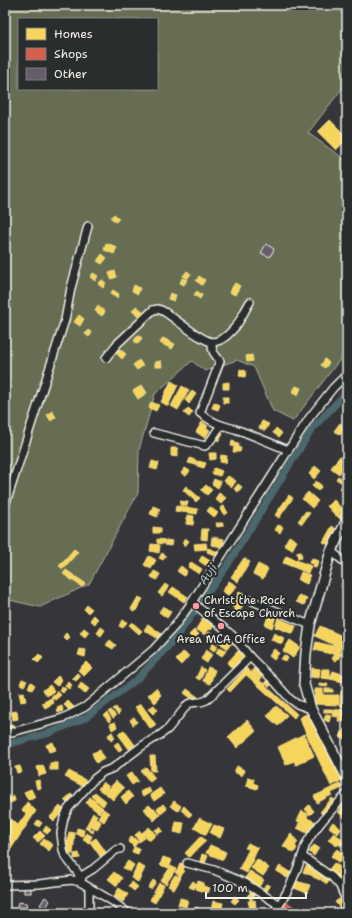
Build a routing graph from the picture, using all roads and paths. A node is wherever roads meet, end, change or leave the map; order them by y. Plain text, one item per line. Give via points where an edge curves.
1 (88, 226) dead end
2 (250, 302) dead end
3 (212, 342) junction
4 (106, 358) dead end
5 (347, 374) edge
6 (221, 426) junction
7 (154, 433) dead end
8 (288, 450) junction
9 (5, 506) edge
10 (347, 520) edge
11 (331, 551) junction
12 (347, 564) edge
13 (250, 600) dead end
14 (193, 603) junction
15 (310, 626) junction
16 (250, 657) junction
17 (311, 709) junction
18 (5, 734) edge
19 (346, 774) edge
20 (347, 794) edge
21 (120, 849) dead end
22 (302, 856) junction
23 (186, 863) dead end
24 (80, 882) junction
25 (6, 883) edge
26 (89, 888) junction
27 (345, 898) dead end
28 (279, 905) junction
29 (89, 913) edge
30 (128, 913) edge
31 (273, 913) edge

1 - 9 street via 65,320
2 - 3 street via 226,337
3 - 4 street via 158,309 153,310
3 - 6 street via 213,354 220,361 200,413
5 - 8 street via 310,417
6 - 7 street via 205,446
6 - 8 street
8 - 14 street
10 - 11 street
11 - 12 street
11 - 15 street
13 - 15 street
14 - 16 street via 228,631
14 - 18 street via 153,650 90,703 63,718
15 - 17 street via 304,684
16 - 17 street via 290,699
16 - 24 street via 208,699 188,704 168,729 94,779 68,809 62,833 63,850 78,873
17 - 19 street
20 - 22 street via 312,835
21 - 24 street via 84,874
22 - 27 street via 332,877 340,886
22 - 28 street
23 - 28 street via 214,870 245,883
24 - 25 street via 72,880 38,884
24 - 26 street
26 - 29 street
26 - 30 street
28 - 31 street

